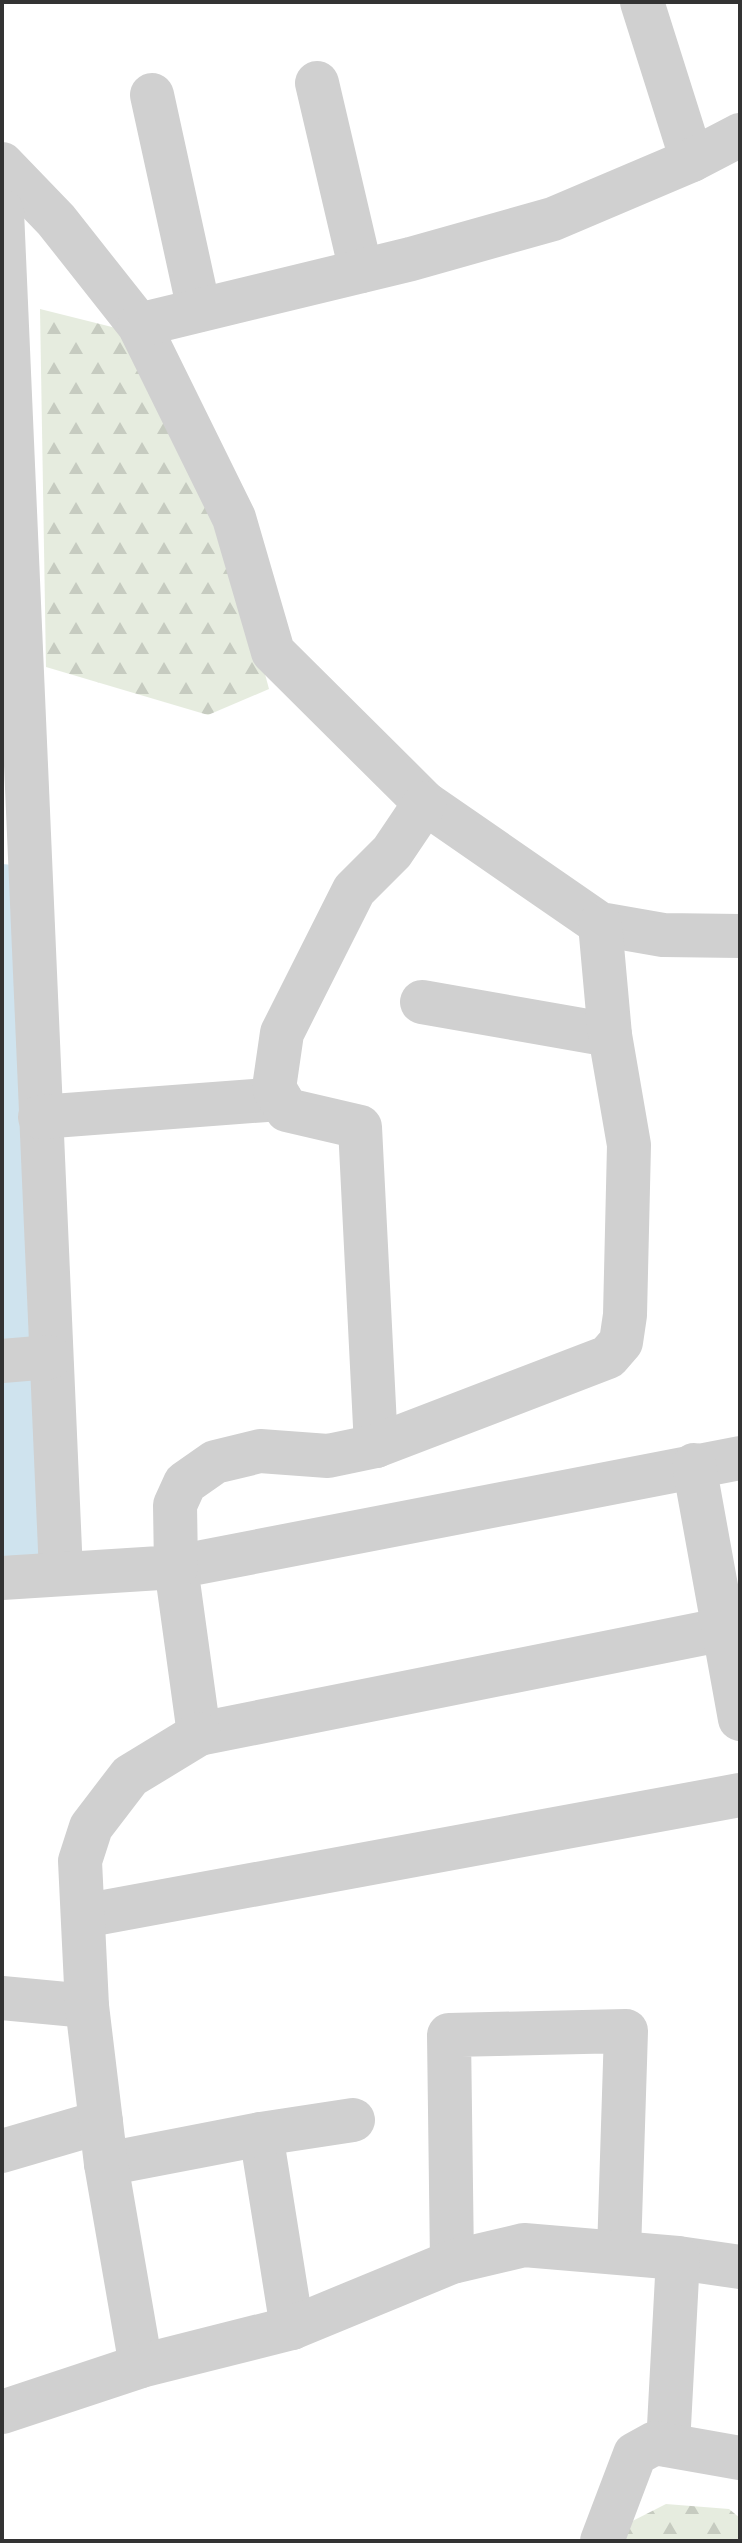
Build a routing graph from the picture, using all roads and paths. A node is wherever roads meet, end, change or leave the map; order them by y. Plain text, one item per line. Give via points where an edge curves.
1 (642, 2) edge
2 (317, 83) dead end
3 (152, 95) dead end
4 (740, 135) edge
5 (692, 160) junction
6 (2, 164) edge
7 (2, 211) edge
8 (361, 271) junction
9 (199, 310) junction
10 (139, 325) junction
11 (6, 421) edge
12 (425, 803) junction
13 (600, 924) junction
14 (740, 936) edge
15 (422, 1002) dead end
16 (610, 1035) junction
17 (280, 1099) junction
18 (40, 1117) junction
19 (50, 1357) junction
20 (2, 1361) edge
21 (376, 1446) junction
22 (740, 1458) edge
23 (694, 1465) junction
24 (176, 1567) junction
25 (61, 1573) junction
26 (2, 1578) edge
27 (731, 1628) edge
28 (740, 1719) edge
29 (199, 1734) junction
30 (740, 1795) edge
31 (83, 1916) junction
32 (2, 1998) edge
33 (87, 2006) junction
34 (353, 2120) dead end
35 (261, 2134) junction
36 (104, 2143) junction
37 (2, 2151) edge
38 (619, 2252) junction
39 (678, 2258) junction
40 (452, 2262) junction
41 (740, 2267) edge
42 (292, 2328) junction
43 (141, 2366) junction
44 (2, 2412) edge
45 (668, 2445) junction
46 (740, 2458) edge
47 (602, 2541) edge

1 - 5 street
2 - 8 street
3 - 9 street
4 - 5 street
5 - 8 street via 553,219
6 - 10 street via 56,220
7 - 11 street
8 - 9 street
9 - 10 street
10 - 12 street via 234,518 273,652
11 - 18 street
12 - 13 street
12 - 17 street via 392,852 354,890 282,1033 274,1088
13 - 14 street via 663,935
13 - 16 street
15 - 16 street
16 - 21 street via 629,1145 621,1342 608,1357
17 - 18 street
17 - 21 street via 287,1110 360,1127
18 - 19 street
19 - 20 street
19 - 25 street
21 - 24 street via 328,1456 260,1451 215,1462 185,1483 175,1505
22 - 23 street
23 - 24 street
23 - 27 street
24 - 25 street
24 - 29 street
25 - 26 street
27 - 28 street
27 - 29 street
29 - 31 street via 130,1776 91,1827 80,1861
30 - 31 street
31 - 33 street
32 - 33 street
33 - 36 street
34 - 35 street
35 - 36 street
35 - 42 street
36 - 37 street
36 - 43 street
38 - 39 street
38 - 40 street via 524,2245
38 - 40 street via 626,2031 449,2035
39 - 41 street
39 - 45 street
40 - 42 street
42 - 43 street
43 - 44 street
45 - 46 street
45 - 47 street via 655,2443 635,2454

